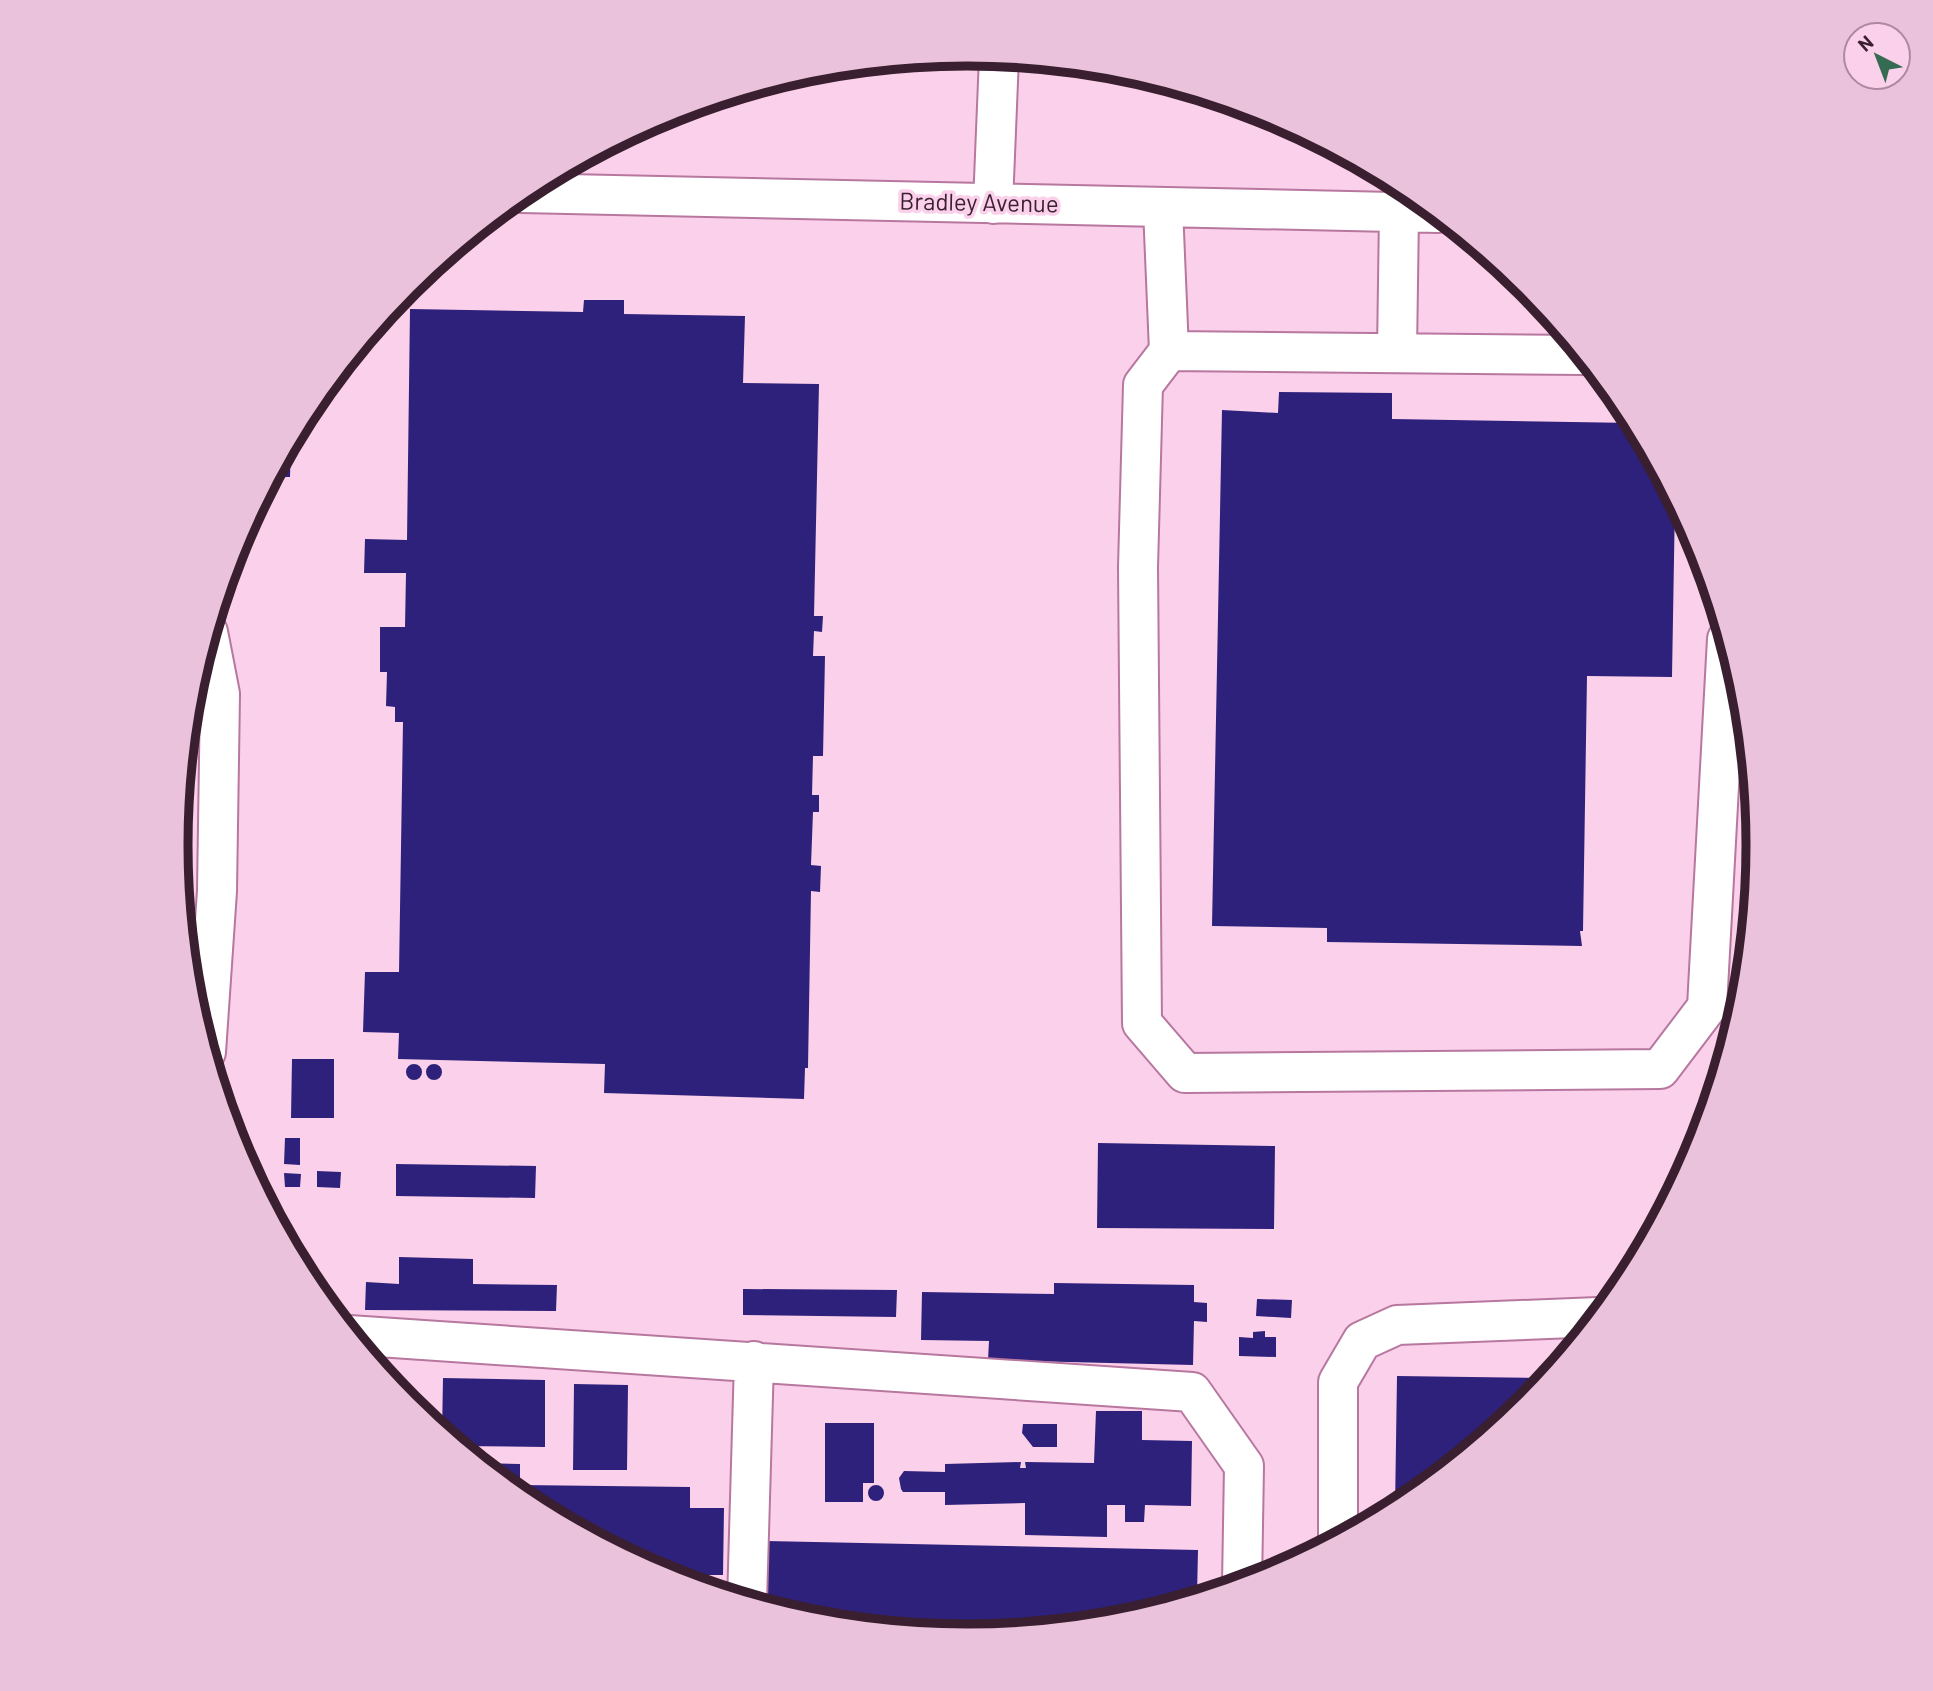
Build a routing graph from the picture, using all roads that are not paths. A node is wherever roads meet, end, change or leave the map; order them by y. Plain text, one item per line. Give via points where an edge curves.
1 (999, 67) edge
2 (549, 188) edge
3 (993, 204) junction
4 (1163, 208) junction
5 (1416, 210) edge
6 (1420, 212) edge
7 (1169, 351) junction
8 (1396, 352) junction
9 (1571, 355) edge
10 (212, 652) edge
11 (1725, 670) edge
12 (208, 1022) edge
13 (1587, 1317) edge
14 (361, 1336) edge
15 (754, 1361) junction
16 (1338, 1530) edge
17 (1242, 1574) edge
18 (747, 1593) edge

1 - 3 street
2 - 3 street, Bradley Avenue
3 - 4 street, Bradley Avenue
4 - 5 street, Bradley Avenue
4 - 7 street
6 - 8 street
7 - 8 street
7 - 11 street via 1143,385 1138,566 1142,1023 1185,1073 1660,1069 1707,1007
8 - 9 street
10 - 12 street via 220,694 217,891
13 - 16 street via 1397,1325 1362,1341 1338,1382
14 - 15 street
15 - 17 street via 1192,1392 1244,1466
15 - 18 street

